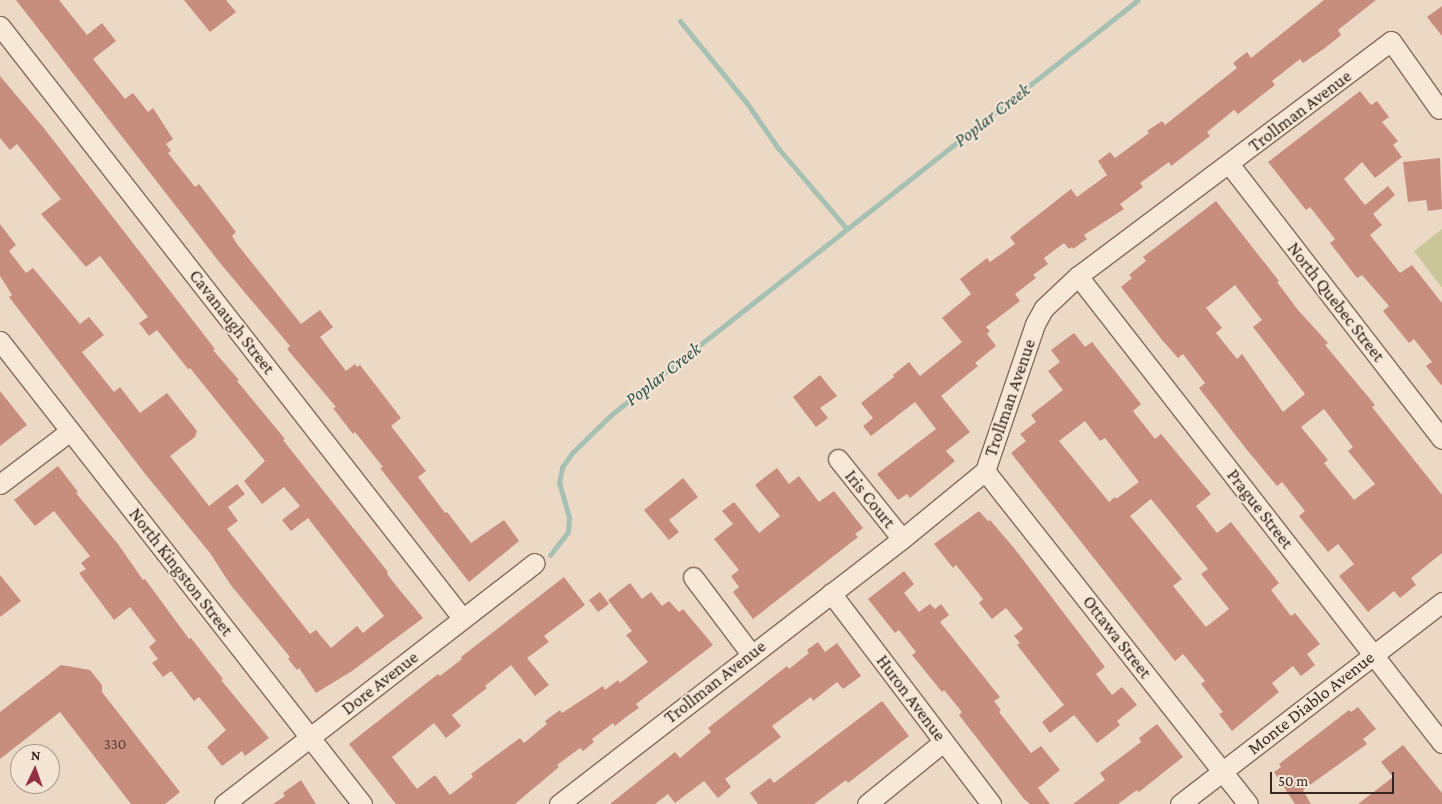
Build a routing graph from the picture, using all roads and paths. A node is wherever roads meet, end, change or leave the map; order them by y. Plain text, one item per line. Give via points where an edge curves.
1 (0, 26) edge
2 (1439, 108) dead end
3 (1230, 164) junction
4 (1078, 276) junction
5 (0, 341) edge
6 (70, 431) junction
7 (1442, 439) edge
8 (838, 459) dead end
9 (985, 470) junction
10 (0, 484) edge
11 (902, 539) junction
12 (535, 563) dead end
13 (694, 576) dead end
14 (831, 592) junction
15 (1442, 602) edge
16 (463, 618) junction
17 (751, 654) junction
18 (1374, 655) junction
19 (310, 737) junction
20 (943, 742) junction
21 (1442, 743) edge
22 (1223, 771) junction
23 (224, 804) edge
24 (362, 804) edge
25 (559, 804) edge
26 (867, 804) edge
27 (991, 804) edge
28 (1180, 804) edge
29 (1248, 804) edge

1 - 16 street, Cavanaugh Street
2 - 3 street, Trollman Avenue via 1392,41
3 - 4 street, Trollman Avenue
3 - 7 street, North Quebec Street
4 - 9 street, Trollman Avenue via 1044,308 1035,324
4 - 18 street, Prague Street
5 - 6 street, North Kingston Street
6 - 10 street
6 - 19 street, North Kingston Street
8 - 11 street, Iris Court
9 - 11 street, Trollman Avenue
9 - 22 street, Ottawa Street
11 - 14 street, Trollman Avenue
12 - 16 street, Dore Avenue
13 - 17 street
14 - 17 street, Trollman Avenue
14 - 20 street, Huron Avenue
15 - 18 street, Monte Diablo Avenue
16 - 19 street, Dore Avenue
17 - 25 street, Trollman Avenue
18 - 21 street, Prague Street
18 - 22 street, Monte Diablo Avenue
19 - 23 street, Dore Avenue
19 - 24 street, North Kingston Street
20 - 26 street
20 - 27 street, Huron Avenue
22 - 28 street, Monte Diablo Avenue
22 - 29 street, Ottawa Street

